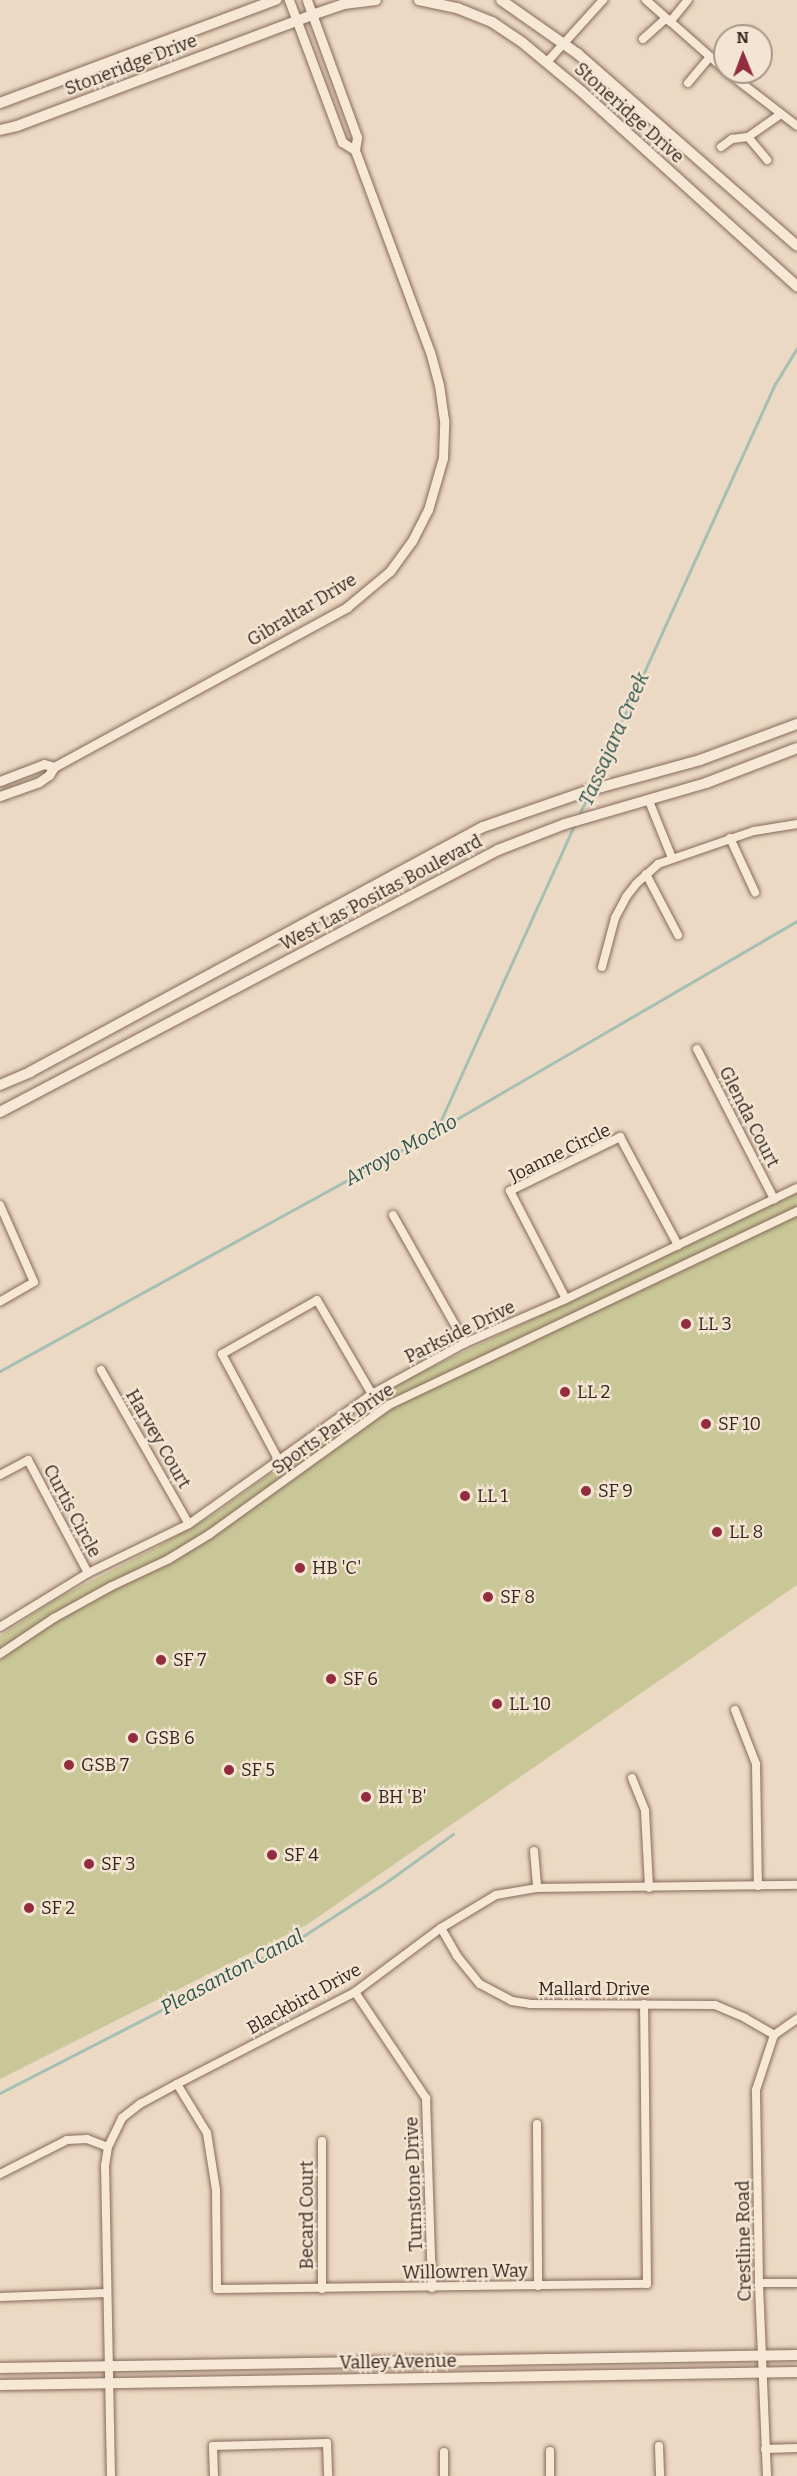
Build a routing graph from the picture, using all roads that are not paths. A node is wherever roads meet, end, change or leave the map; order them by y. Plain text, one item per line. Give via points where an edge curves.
1 (276, 0) edge
2 (290, 0) edge
3 (307, 0) edge
4 (376, 0) edge
5 (419, 0) edge
6 (501, 0) edge
7 (603, 0) edge
8 (646, 0) edge
9 (688, 0) edge
10 (312, 15) junction
11 (297, 20) junction
12 (668, 20) junction
13 (643, 39) dead end
14 (564, 42) junction
15 (710, 57) junction
16 (713, 59) edge
17 (548, 62) junction
18 (688, 83) dead end
19 (744, 84) edge
20 (0, 103) edge
21 (780, 115) junction
22 (797, 126) edge
23 (0, 129) edge
24 (748, 137) junction
25 (721, 147) dead end
26 (355, 150) junction
27 (767, 160) dead end
28 (797, 246) edge
29 (797, 286) edge
30 (797, 724) edge
31 (797, 748) edge
32 (54, 767) junction
33 (0, 781) edge
34 (0, 796) edge
35 (649, 801) junction
36 (797, 824) edge
37 (730, 838) junction
38 (672, 858) junction
39 (646, 874) junction
40 (755, 892) dead end
41 (678, 935) dead end
42 (602, 967) dead end
43 (697, 1049) dead end
44 (0, 1085) edge
45 (0, 1112) edge
46 (797, 1188) edge
47 (774, 1199) junction
48 (0, 1205) edge
49 (797, 1211) edge
50 (393, 1215) dead end
51 (678, 1245) junction
52 (566, 1299) junction
53 (0, 1302) edge
54 (465, 1343) junction
55 (101, 1370) dead end
56 (372, 1394) junction
57 (278, 1459) junction
58 (0, 1475) edge
59 (189, 1524) junction
60 (88, 1573) junction
61 (0, 1627) edge
62 (0, 1654) edge
63 (735, 1710) dead end
64 (632, 1778) dead end
65 (534, 1851) dead end
66 (759, 1886) junction
67 (797, 1886) edge
68 (537, 1888) junction
69 (649, 1888) junction
70 (441, 1928) junction
71 (355, 1992) junction
72 (644, 2004) junction
73 (797, 2019) edge
74 (774, 2035) junction
75 (177, 2084) junction
76 (537, 2124) dead end
77 (322, 2141) dead end
78 (108, 2148) junction
79 (0, 2174) edge
80 (759, 2283) junction
81 (797, 2283) edge
82 (538, 2286) junction
83 (432, 2288) junction
84 (322, 2289) junction
85 (107, 2294) junction
86 (0, 2297) edge
87 (762, 2355) junction
88 (797, 2355) edge
89 (108, 2366) junction
90 (0, 2368) edge
91 (762, 2372) junction
92 (797, 2372) edge
93 (108, 2383) junction
94 (0, 2385) edge
95 (659, 2446) dead end
96 (797, 2448) edge
97 (765, 2449) junction
98 (550, 2451) dead end
99 (444, 2452) dead end
100 (111, 2476) edge
101 (214, 2476) edge
102 (328, 2476) edge
103 (444, 2476) edge
104 (550, 2476) edge
105 (660, 2476) edge
106 (767, 2476) edge

1 - 20 main road, Stoneridge Drive
2 - 11 street, Gibraltar Drive
3 - 10 street, Gibraltar Drive
4 - 10 main road, Stoneridge Drive via 344,4
5 - 17 main road, Stoneridge Drive via 457,8 492,22
6 - 14 main road, Stoneridge Drive
7 - 14 street
8 - 12 street
9 - 12 street
10 - 11 main road, Stoneridge Drive
10 - 26 street, Gibraltar Drive via 357,137
11 - 23 main road, Stoneridge Drive
11 - 26 street, Gibraltar Drive via 342,142
12 - 13 street
12 - 15 street
14 - 17 street
14 - 28 main road, Stoneridge Drive
15 - 16 street
15 - 18 street
17 - 29 main road, Stoneridge Drive
19 - 21 street
21 - 22 street
21 - 24 street
24 - 25 street via 732,139
24 - 27 street
26 - 32 street, Gibraltar Drive via 439,386 444,420 443,458 428,510 390,571 347,607
30 - 44 main road, West Las Positas Boulevard via 700,760 508,817 432,853
31 - 35 main road, West Las Positas Boulevard
32 - 33 street, Gibraltar Drive via 44,764
32 - 34 street, Gibraltar Drive via 39,782
35 - 38 street
35 - 45 main road, West Las Positas Boulevard via 565,824 498,850
36 - 37 street
37 - 38 street
37 - 40 street
38 - 39 street
39 - 41 street
39 - 42 street via 626,897 615,918
43 - 47 street, Glenda Court
46 - 47 street, Parkside Drive
47 - 51 street, Parkside Drive
48 - 53 street via 34,1282
49 - 62 street, Sports Park Drive via 389,1405 210,1534 54,1618
50 - 54 street
51 - 52 street, Parkside Drive
51 - 52 street, Joanne Circle via 620,1137 510,1191
52 - 54 street, Parkside Drive
54 - 56 street, Parkside Drive
55 - 59 street, Harvey Court
56 - 57 street, Parkside Drive
56 - 57 street via 317,1300 222,1354
57 - 59 street, Parkside Drive
58 - 60 street, Curtis Circle via 28,1460
59 - 60 street, Parkside Drive
60 - 61 street, Parkside Drive
63 - 66 street via 756,1764
64 - 69 street via 645,1810
65 - 68 street
66 - 67 street, Blackbird Drive
66 - 69 street, Blackbird Drive
68 - 69 street, Blackbird Drive
68 - 70 street, Blackbird Drive via 496,1895
70 - 71 street, Blackbird Drive
70 - 72 street, Mallard Drive via 474,1977 512,2001
71 - 75 street, Blackbird Drive
71 - 83 street, Turnstone Drive via 426,2098
72 - 74 street, Mallard Drive via 715,2005
72 - 82 street, Willowren Way via 647,2284
73 - 74 street
74 - 80 street, Crestline Road via 756,2090
75 - 78 street, Blackbird Drive via 122,2118
75 - 84 street, Willowren Way via 207,2133 216,2190 217,2289
76 - 82 street
77 - 84 street, Becard Court
78 - 79 street via 87,2139 67,2139
78 - 85 street, Blackbird Drive
80 - 81 street
80 - 87 street, Crestline Road
82 - 83 street, Willowren Way
83 - 84 street, Willowren Way
85 - 86 street
85 - 89 street, Blackbird Drive
87 - 88 main road, Valley Avenue
87 - 89 main road, Valley Avenue
87 - 91 street, Crestline Road
89 - 90 main road, Valley Avenue
89 - 93 street, Blackbird Drive
91 - 92 main road, Valley Avenue
91 - 93 main road, Valley Avenue
91 - 97 street, Crestline Road
93 - 94 main road, Valley Avenue
93 - 100 street, Blackbird Drive
95 - 105 street
96 - 97 street
97 - 106 street, Crestline Road
98 - 104 street
99 - 103 street
101 - 102 street via 213,2445 327,2443

